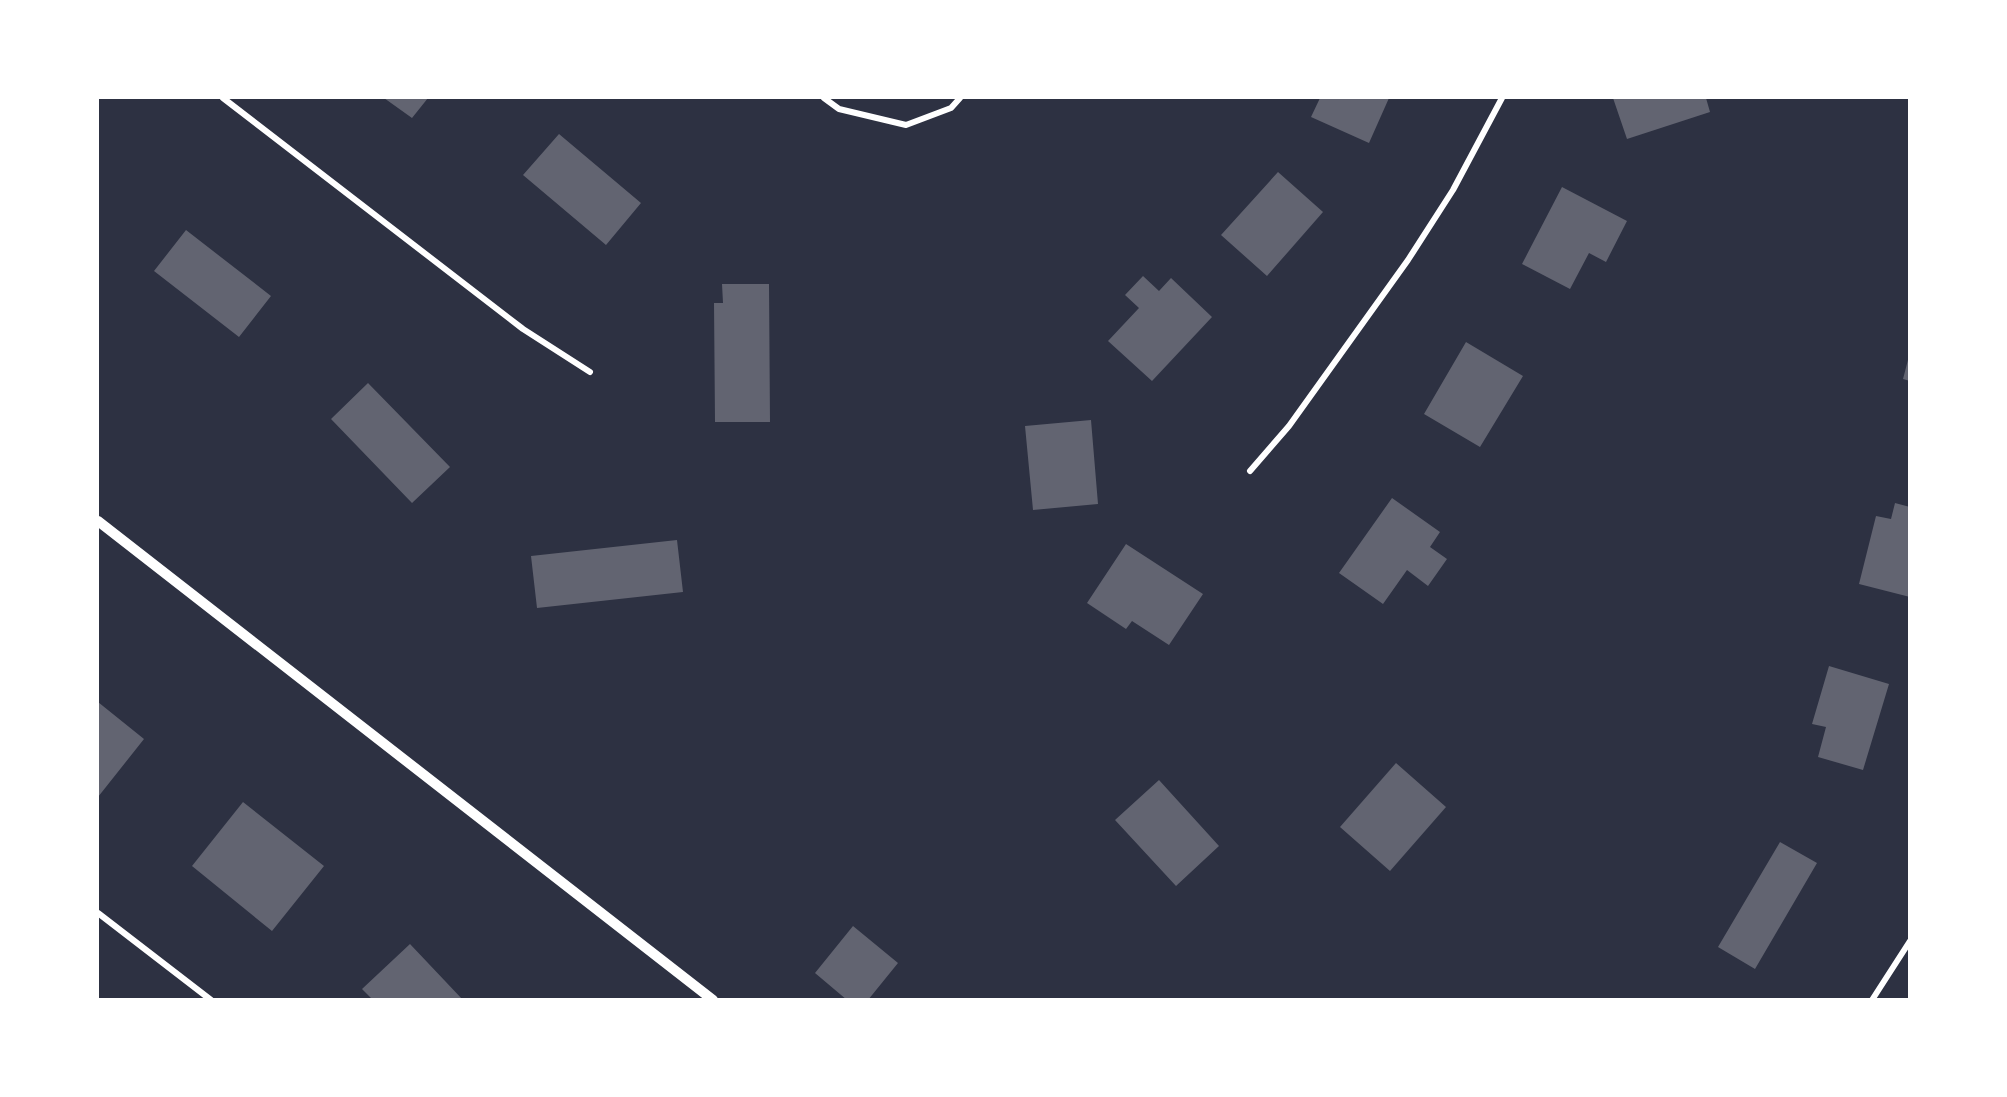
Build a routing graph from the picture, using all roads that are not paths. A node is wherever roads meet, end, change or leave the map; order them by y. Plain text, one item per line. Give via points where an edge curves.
1 (223, 98) edge
2 (824, 98) edge
3 (960, 98) edge
4 (1502, 98) edge
5 (590, 372) dead end
6 (1250, 471) dead end
7 (98, 521) edge
8 (98, 913) edge
9 (1910, 941) edge
10 (1907, 950) edge
11 (211, 999) edge
12 (713, 999) edge
13 (1872, 999) edge

1 - 5 street via 523,329
2 - 3 street via 839,109 906,125 951,108
4 - 6 street via 1453,190 1408,260 1289,426
7 - 12 street
8 - 11 street
9 - 10 street
10 - 13 street

